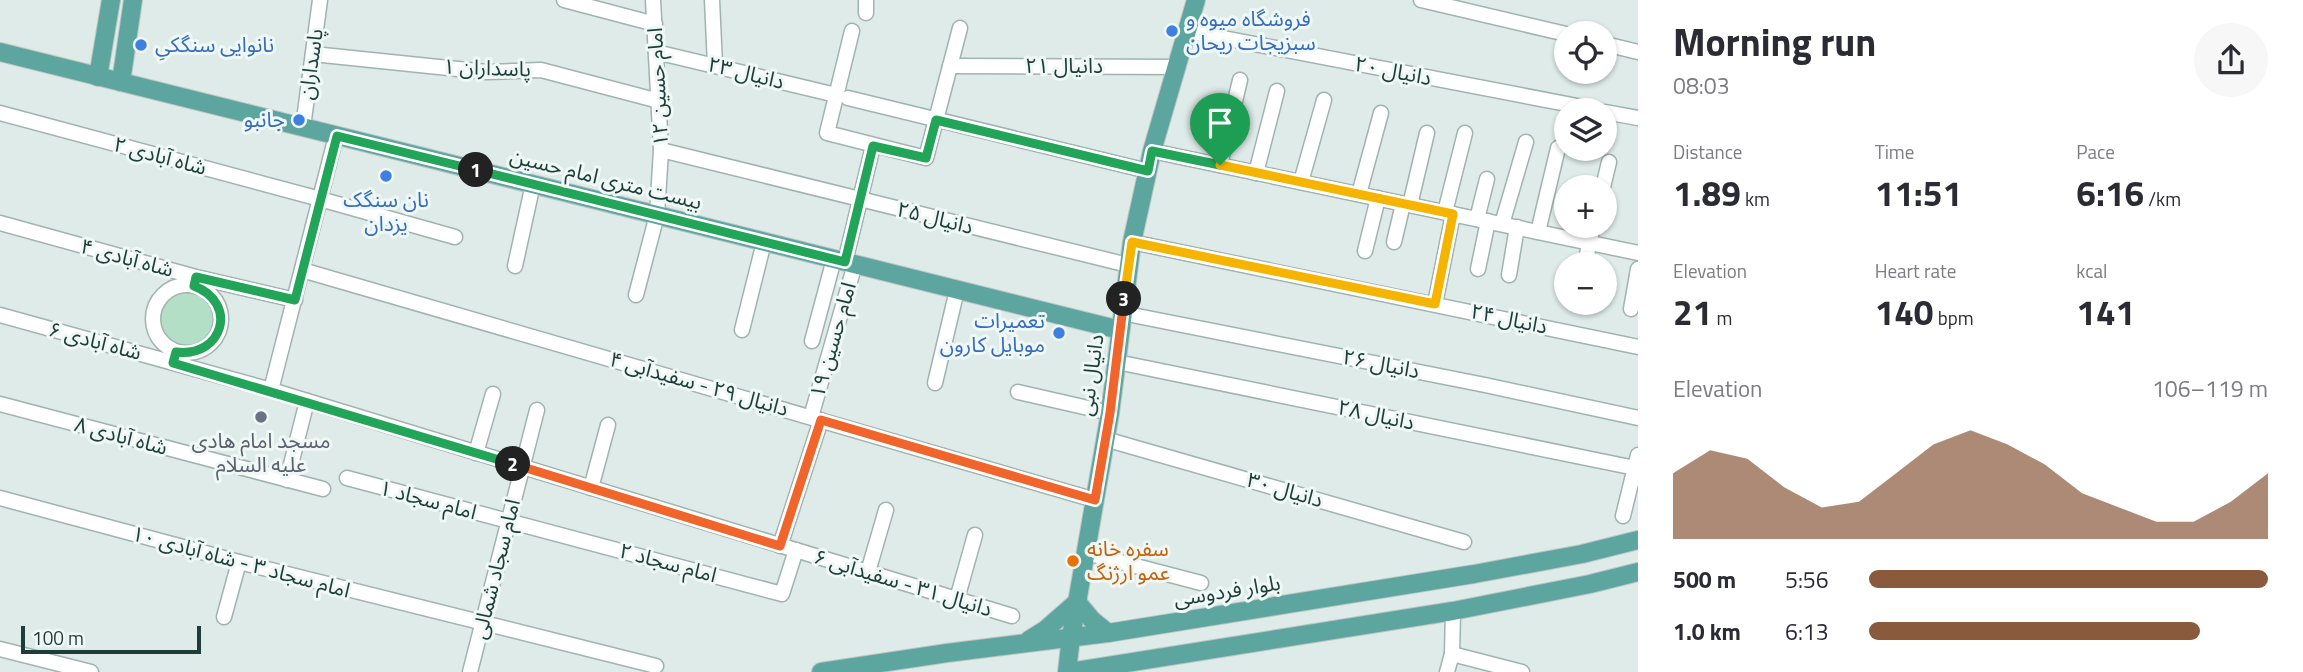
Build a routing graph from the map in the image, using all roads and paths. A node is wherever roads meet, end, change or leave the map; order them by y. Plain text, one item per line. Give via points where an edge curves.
1 (111, 0) edge
2 (133, 0) edge
3 (320, 0) edge
4 (564, 0) edge
5 (653, 0) edge
6 (712, 0) edge
7 (1421, 0) edge
8 (1193, 1) edge
9 (654, 24) junction
10 (960, 28) dead end
11 (852, 31) dead end
12 (1188, 31) junction
13 (1554, 31) edge
14 (1617, 47) edge
15 (0, 52) edge
16 (656, 52) junction
17 (1638, 52) edge
18 (313, 54) junction
19 (715, 65) junction
20 (950, 66) junction
21 (1178, 67) junction
22 (98, 77) junction
23 (1240, 80) dead end
24 (121, 82) junction
25 (1278, 91) dead end
26 (842, 96) junction
27 (1324, 100) dead end
28 (659, 101) junction
29 (1554, 102) edge
30 (0, 113) edge
31 (1381, 113) dead end
32 (1617, 114) edge
33 (1638, 118) edge
34 (936, 120) junction
35 (303, 127) junction
36 (1427, 133) dead end
37 (1465, 133) dead end
38 (337, 136) junction
39 (1526, 142) dead end
40 (873, 146) junction
41 (661, 150) junction
42 (1152, 151) junction
43 (1555, 161) edge
44 (1609, 162) dead end
45 (1220, 165) junction
46 (1148, 171) junction
47 (1256, 173) junction
48 (1606, 175) edge
49 (1487, 179) dead end
50 (1301, 182) junction
51 (533, 184) junction
52 (1359, 194) junction
53 (1378, 198) junction
54 (320, 199) junction
55 (861, 201) junction
56 (1407, 204) junction
57 (1449, 213) junction
58 (657, 215) junction
59 (1489, 222) junction
60 (0, 223) edge
61 (1517, 227) junction
62 (1538, 232) junction
63 (455, 237) dead end
64 (1590, 238) edge
65 (764, 242) junction
66 (1132, 242) junction
67 (1394, 242) dead end
68 (1589, 243) junction
69 (1365, 251) dead end
70 (1587, 252) edge
71 (1638, 253) edge
72 (845, 262) junction
73 (1128, 265) junction
74 (515, 266) dead end
75 (1478, 269) dead end
76 (1638, 269) edge
77 (302, 270) junction
78 (1508, 275) dead end
79 (195, 281) junction
80 (957, 290) junction
81 (636, 295) dead end
82 (295, 300) junction
83 (1435, 304) junction
84 (1631, 309) dead end
85 (0, 315) edge
86 (1121, 322) junction
87 (742, 330) dead end
88 (813, 341) dead end
89 (1638, 347) edge
90 (174, 358) junction
91 (1117, 362) junction
92 (935, 383) dead end
93 (271, 390) junction
94 (1018, 392) dead end
95 (493, 394) dead end
96 (307, 401) junction
97 (0, 404) edge
98 (537, 410) dead end
99 (1110, 413) junction
100 (816, 418) junction
101 (1638, 418) edge
102 (608, 425) dead end
103 (1105, 439) junction
104 (475, 453) junction
105 (1636, 462) edge
106 (522, 467) junction
107 (347, 478) dead end
108 (287, 480) junction
109 (591, 488) junction
110 (323, 489) dead end
111 (0, 498) edge
112 (1095, 500) junction
113 (886, 510) dead end
114 (1623, 516) dead end
115 (509, 521) junction
116 (975, 535) dead end
117 (1638, 540) edge
118 (1464, 542) dead end
119 (780, 546) junction
120 (796, 550) junction
121 (1086, 553) junction
122 (239, 562) junction
123 (868, 572) junction
124 (1638, 572) edge
125 (1201, 583) dead end
126 (957, 599) junction
127 (1077, 602) junction
128 (1453, 611) junction
129 (1012, 616) dead end
130 (224, 617) dead end
131 (482, 625) junction
132 (1108, 633) junction
133 (1071, 637) junction
134 (1025, 643) junction
135 (0, 649) edge
136 (1451, 654) junction
137 (912, 665) edge
138 (656, 666) dead end
139 (1105, 669) edge
140 (92, 672) edge
141 (470, 672) edge
142 (821, 672) edge
143 (1069, 672) edge
144 (1447, 672) edge
145 (1522, 672) edge

1 - 22 main road
2 - 24 main road
3 - 18 street, پاسداران
4 - 9 street
5 - 9 street, امام حسین ۱۲
6 - 19 street
7 - 13 street
8 - 12 main road, دانیال نبی
9 - 16 street, امام حسین ۱۲
10 - 20 street
11 - 26 street
12 - 21 main road, دانیال نبی
12 - 29 street, دانیال ۲۰
14 - 17 street
15 - 22 main road, بیست متری امام حسین
16 - 19 street, دانیال ۲۳
16 - 28 street, امام حسین ۱۲
18 - 28 street, پاسداران ۱ via 487,72 541,70
18 - 35 street, پاسداران
19 - 26 street, دانیال ۲۳
20 - 21 street, دانیال ۲۱
20 - 34 street
21 - 42 main road, دانیال نبی
22 - 24 main road, بیست متری امام حسین
23 - 45 street
24 - 35 main road, بیست متری امام حسین
25 - 47 street
26 - 34 street, دانیال ۲۳
26 - 40 street via 827,133
27 - 50 street
28 - 41 street, امام حسین ۱۲
30 - 54 street, شاه آبادی ۲
31 - 52 street
32 - 33 street
34 - 40 street via 926,158
34 - 46 street, دانیال ۲۳
35 - 38 main road, بیست متری امام حسین
36 - 56 street
37 - 57 street
38 - 51 main road, بیست متری امام حسین
38 - 54 street
39 - 59 street
40 - 55 street
41 - 55 street, دانیال ۲۵
41 - 58 street, امام حسین ۱۲
42 - 45 street
42 - 46 main road, دانیال نبی
43 - 62 street
44 - 48 street
45 - 47 street
46 - 66 main road, دانیال نبی
47 - 50 street
49 - 59 street
50 - 52 street
51 - 58 main road, بیست متری امام حسین
51 - 74 street
52 - 53 street
53 - 56 street
53 - 69 street
54 - 63 street, شاه آبادی ۲
54 - 77 street
55 - 72 street
55 - 73 street, دانیال ۲۵
56 - 57 street
56 - 67 street
57 - 59 street
57 - 83 street
58 - 65 main road, بیست متری امام حسین
58 - 81 street, امام حسین ۱۲
59 - 61 street
59 - 75 street
60 - 79 street, شاه آبادی ۴
61 - 62 street
61 - 78 street
62 - 68 street
64 - 68 street
65 - 72 main road, بیست متری امام حسین
65 - 87 street
66 - 73 main road, دانیال نبی
66 - 83 street, دانیال ۲۴
68 - 70 street
68 - 71 street
72 - 80 main road, بیست متری امام حسین
72 - 88 street
72 - 100 street, امام حسین ۱۹
73 - 86 main road, دانیال نبی
76 - 84 street
77 - 82 street
77 - 100 street, دانیال ۲۹ - سفیدآبی ۴
79 - 82 street, شاه آبادی ۴
79 - 90 street via 172,289 156,304 153,326
79 - 90 street via 218,306 220,327 210,345
80 - 86 main road, بیست متری امام حسین
80 - 92 street
82 - 93 street
83 - 89 street, دانیال ۲۴
85 - 90 street, شاه آبادی ۶
86 - 91 main road, دانیال نبی
86 - 101 street, دانیال ۲۶ via 1485,385
90 - 93 street, شاه آبادی ۶
91 - 99 main road, دانیال نبی
91 - 105 street, دانیال ۲۸
93 - 96 street, دانیال ۳۱ - سفیدآبی ۶
94 - 99 street
95 - 104 street
96 - 104 street, دانیال ۳۱ - سفیدآبی ۶
96 - 108 street
97 - 108 street, شاه آبادی ۸
98 - 106 street, امام سجاد شمالی
99 - 103 main road, دانیال نبی
100 - 112 street, دانیال ۲۹ - سفیدآبی ۴
100 - 119 street, امام حسین ۱۹
102 - 109 street
103 - 112 main road, دانیال نبی
103 - 118 street, دانیال ۳۰
104 - 106 street, دانیال ۳۱ - سفیدآبی ۶
105 - 114 street
106 - 109 street, دانیال ۳۱ - سفیدآبی ۶
106 - 115 street, امام سجاد شمالی
107 - 115 street, امام سجاد ۱
108 - 110 street, شاه آبادی ۸
109 - 119 street, دانیال ۳۱ - سفیدآبی ۶
111 - 122 street, امام سجاد ۳ - شاه آبادی ۱۰
112 - 121 main road, دانیال نبی
113 - 123 street
115 - 120 street, امام سجاد ۲ via 782,594
115 - 131 street, امام سجاد شمالی
116 - 126 street
117 - 132 main road, بلوار فردوسی via 1474,574
119 - 120 street, دانیال ۳۱ - سفیدآبی ۶
120 - 123 street, دانیال ۳۱ - سفیدآبی ۶
121 - 125 street
121 - 127 main road, دانیال نبی
122 - 130 street
122 - 131 street, امام سجاد ۳ - شاه آبادی ۱۰
123 - 126 street, دانیال ۳۱ - سفیدآبی ۶
124 - 128 main road
126 - 129 street, دانیال ۳۱ - سفیدآبی ۶
127 - 132 main road
127 - 133 main road, دانیال نبی
127 - 134 main road
128 - 136 street
128 - 139 main road
131 - 138 street, امام سجاد ۳ - شاه آبادی ۱۰
131 - 141 street, امام سجاد شمالی
132 - 133 main road, بلوار فردوسی
133 - 134 main road, بلوار فردوسی
133 - 143 main road, دانیال نبی
134 - 137 main road, بلوار فردوسی
135 - 140 street
136 - 144 street
136 - 145 street
137 - 142 main road, بلوار فردوسی
139 - 143 main road

